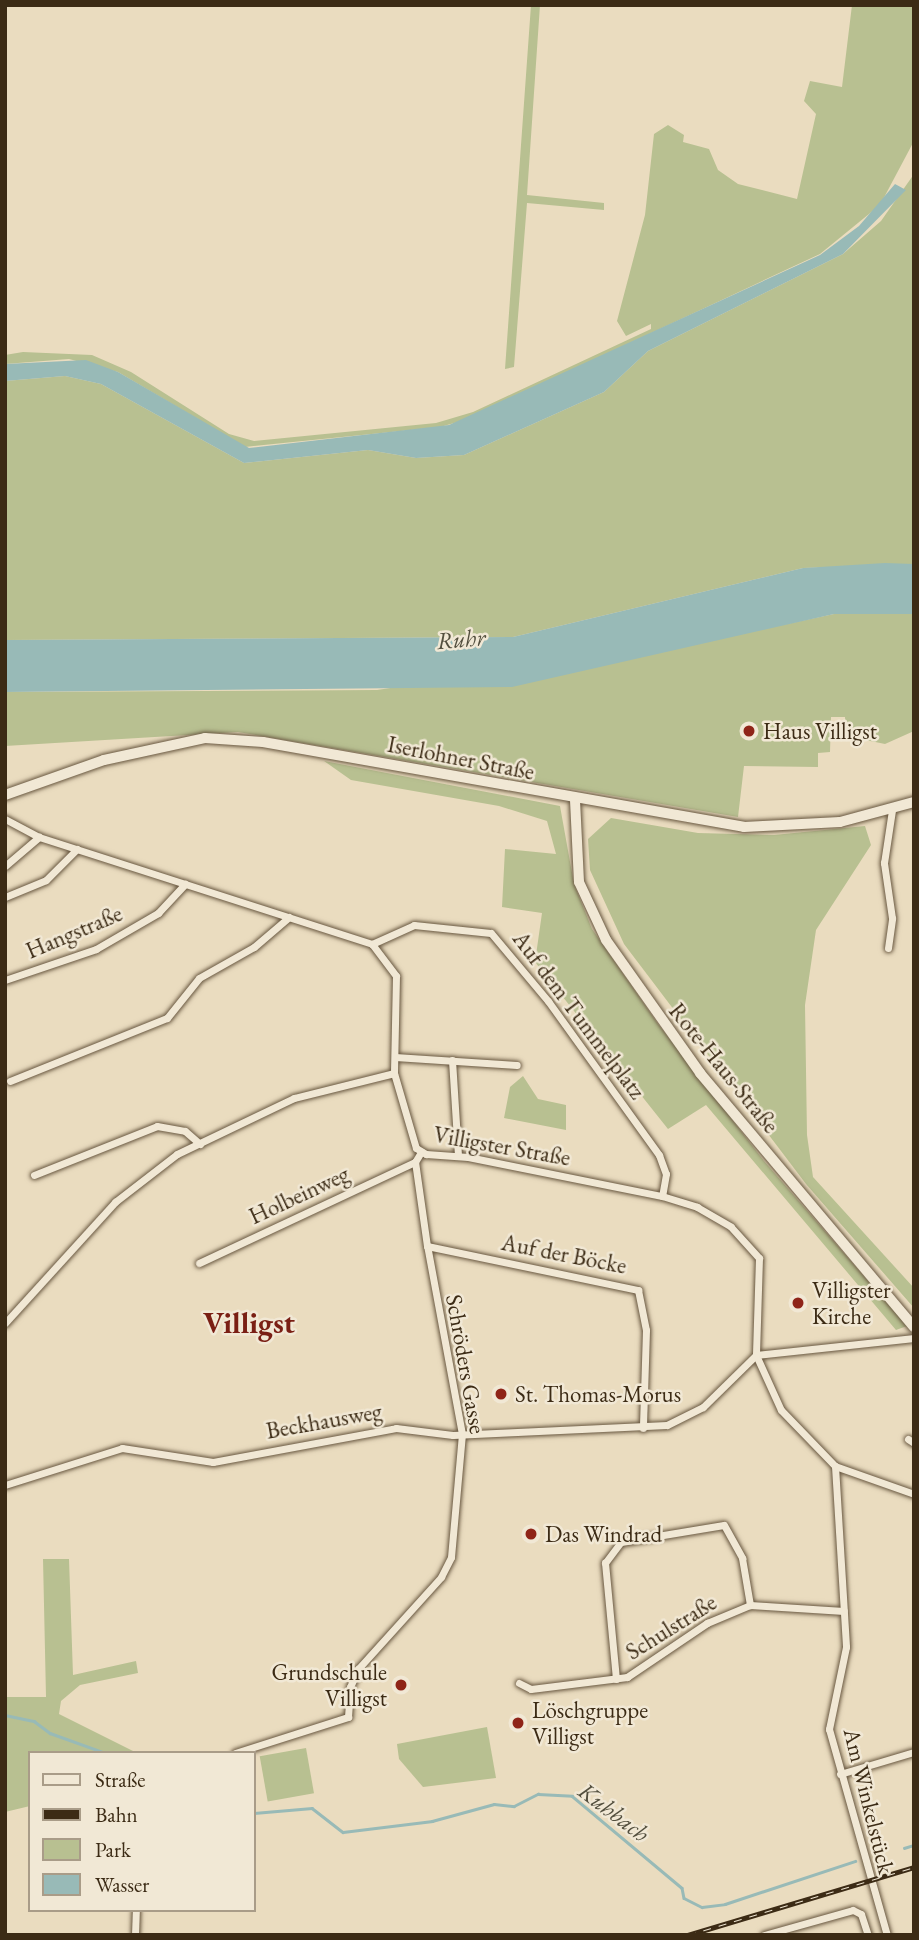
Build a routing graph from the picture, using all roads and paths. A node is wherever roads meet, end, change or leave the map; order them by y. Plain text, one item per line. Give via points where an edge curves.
1 (5, 795) edge
2 (575, 800) junction
3 (914, 802) edge
4 (892, 810) junction
5 (5, 819) edge
6 (39, 838) junction
7 (77, 849) junction
8 (5, 866) edge
9 (185, 884) junction
10 (5, 897) edge
11 (289, 917) junction
12 (372, 944) junction
13 (888, 948) dead end
14 (5, 980) edge
15 (395, 1057) junction
16 (452, 1060) junction
17 (517, 1065) dead end
18 (394, 1073) junction
19 (10, 1081) dead end
20 (200, 1144) junction
21 (421, 1152) junction
22 (458, 1156) junction
23 (415, 1162) junction
24 (34, 1175) dead end
25 (662, 1196) junction
26 (427, 1246) junction
27 (199, 1264) dead end
28 (5, 1324) edge
29 (914, 1327) edge
30 (914, 1338) edge
31 (756, 1355) junction
32 (643, 1428) junction
33 (461, 1434) junction
34 (835, 1466) junction
35 (5, 1485) edge
36 (914, 1494) edge
37 (750, 1605) junction
38 (844, 1611) junction
39 (616, 1679) junction
40 (519, 1683) dead end
41 (241, 1751) edge
42 (914, 1752) edge
43 (840, 1774) junction
44 (136, 1912) edge
45 (135, 1935) edge
46 (764, 1935) edge
47 (867, 1935) edge
48 (887, 1935) edge

1 - 2 main road, Iserlohner Straße via 123,754 205,738 276,744
2 - 4 main road, Iserlohner Straße via 744,827 839,822
2 - 29 main road, Rote-Haus-Straße via 579,882 628,974 700,1073
3 - 4 main road, Iserlohner Straße
4 - 13 street via 884,863 892,918
5 - 6 street
6 - 7 street
6 - 8 street
7 - 9 street
7 - 10 street via 46,880
9 - 11 street
9 - 14 street, Hangstraße via 158,913 96,949
11 - 12 street
11 - 19 street via 254,947 199,978 167,1018
12 - 15 street, Villigster Straße via 396,976
12 - 25 street, Auf dem Tummelplatz via 414,925 491,933 548,1001 659,1155 666,1174
15 - 16 street
15 - 18 street, Villigster Straße
16 - 17 street
16 - 22 street
18 - 20 street via 294,1098
18 - 21 street, Villigster Straße via 412,1139
20 - 24 street via 185,1131 157,1126
20 - 28 street via 177,1154 116,1202
21 - 22 street, Villigster Straße
21 - 23 street
22 - 25 street, Villigster Straße
23 - 26 street, Schröders Gasse
23 - 27 street, Holbeinweg
25 - 31 street, Villigster Straße via 714,1215 759,1258
26 - 32 street, Auf der Böcke via 638,1290 646,1330
26 - 33 street, Schröders Gasse
30 - 31 street
31 - 32 street, Beckhausweg via 703,1407 667,1425
31 - 34 street, Villigster Straße via 780,1410
32 - 33 street, Beckhausweg
33 - 35 street, Beckhausweg via 371,1430 213,1462 122,1448
33 - 41 street, Schröders Gasse via 448,1566 358,1669 350,1687 348,1717
34 - 36 street, Villigster Straße
34 - 38 street, Am Winkelstück
37 - 38 street, Schulstraße
37 - 39 street, Schulstraße via 723,1613 638,1672
37 - 39 street via 742,1558 724,1525 614,1546 605,1563
38 - 43 street, Am Winkelstück via 844,1661 829,1720
39 - 40 street, Schulstraße via 531,1689
42 - 43 street
43 - 48 street, Am Winkelstück
44 - 45 street
46 - 47 street via 853,1910 861,1914

